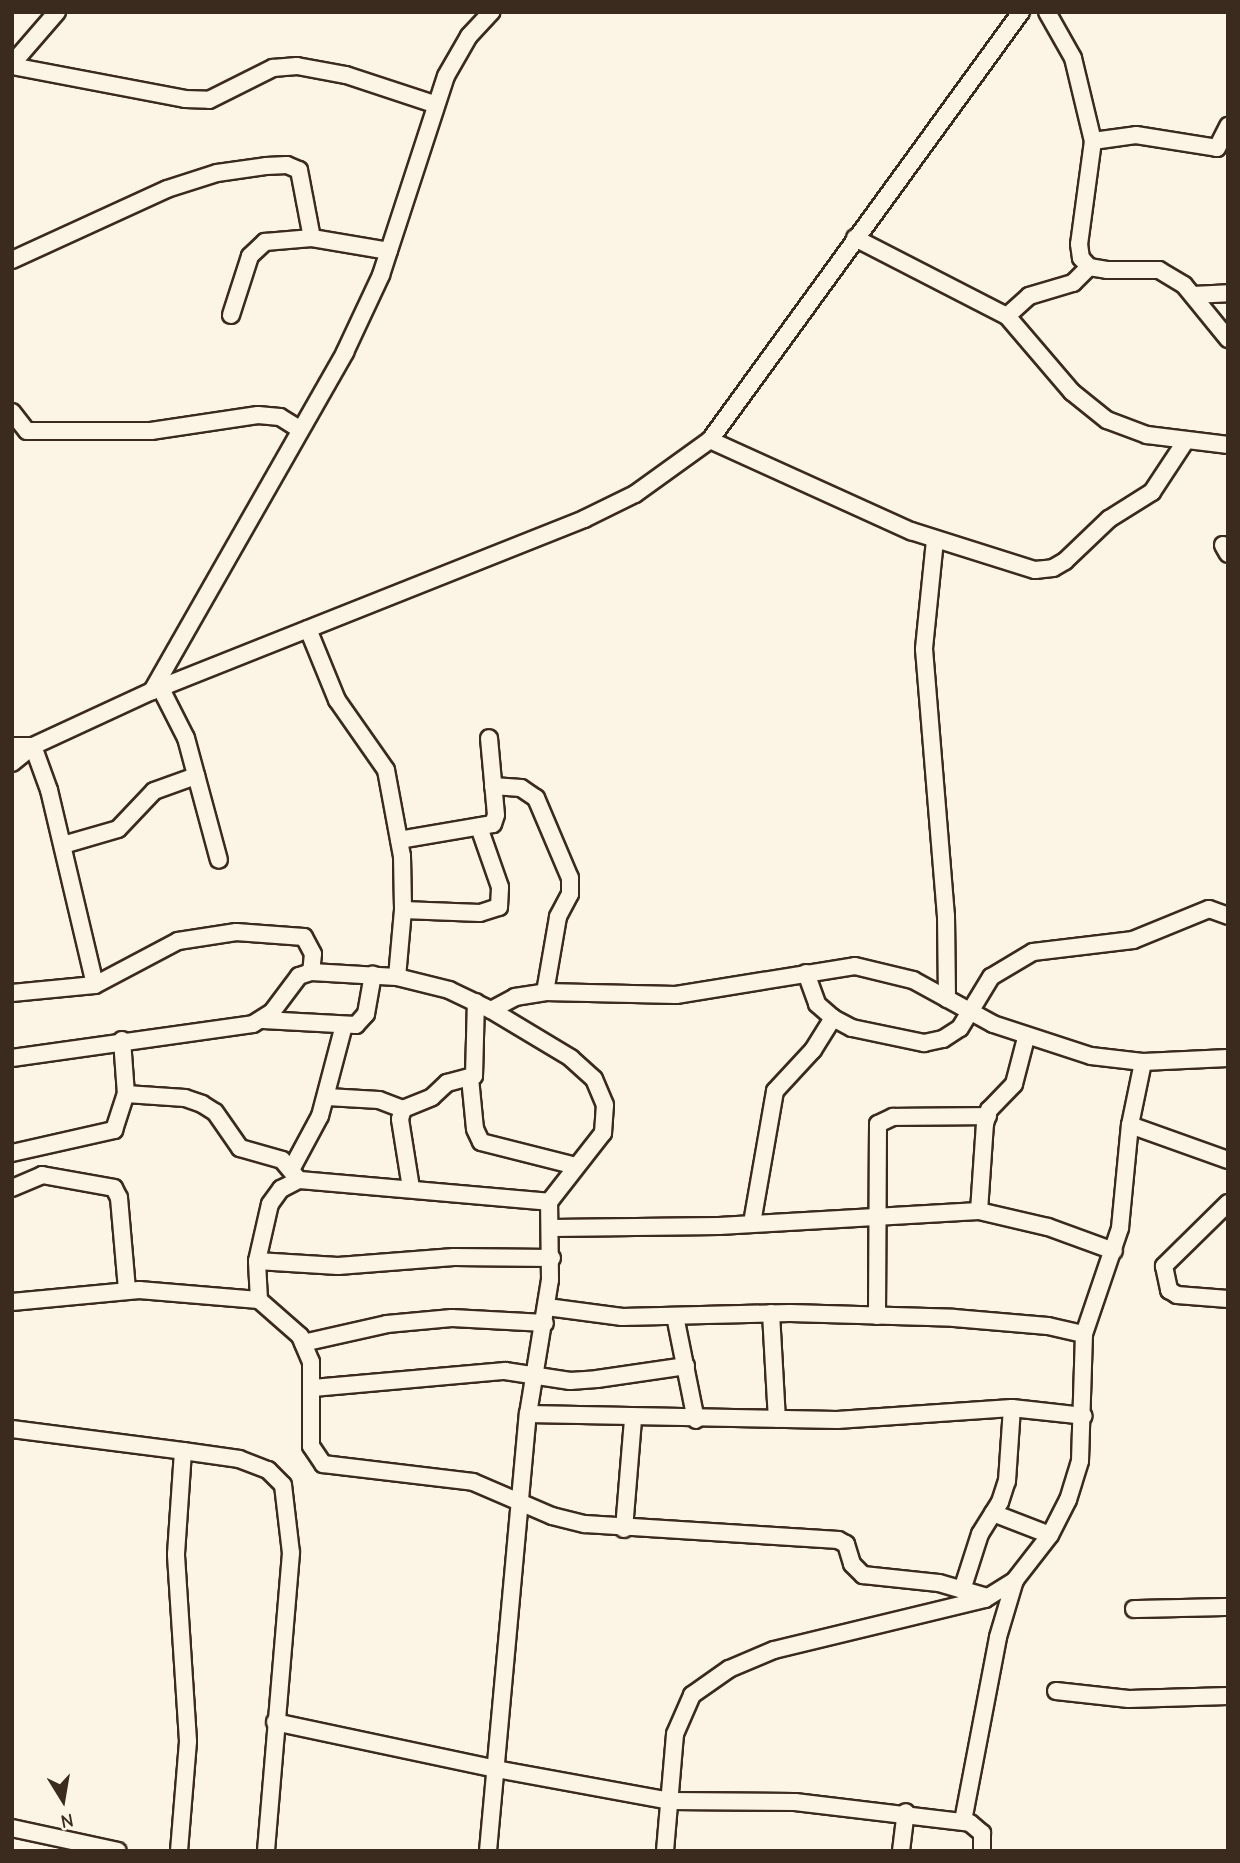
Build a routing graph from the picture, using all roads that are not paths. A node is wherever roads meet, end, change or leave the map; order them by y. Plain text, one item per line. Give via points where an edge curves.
1 (57, 12) edge
2 (491, 12) edge
3 (1021, 12) edge
4 (1047, 12) edge
5 (12, 65) edge
6 (434, 104) junction
7 (1228, 126) edge
8 (1093, 141) junction
9 (312, 238) junction
10 (855, 238) junction
11 (389, 251) junction
12 (12, 260) edge
13 (1089, 267) junction
14 (1228, 293) edge
15 (1193, 295) junction
16 (231, 315) dead end
17 (1007, 316) junction
18 (1228, 339) edge
19 (12, 412) edge
20 (299, 429) junction
21 (710, 440) junction
22 (1185, 442) junction
23 (1228, 445) edge
24 (935, 540) junction
25 (308, 629) junction
26 (156, 689) junction
27 (489, 738) dead end
28 (12, 746) edge
29 (33, 746) junction
30 (12, 763) edge
31 (196, 776) junction
32 (493, 786) junction
33 (479, 827) junction
34 (399, 840) junction
35 (63, 845) junction
36 (219, 860) dead end
37 (403, 910) junction
38 (1228, 916) edge
39 (311, 972) junction
40 (806, 973) junction
41 (373, 975) junction
42 (397, 977) junction
43 (95, 985) junction
44 (545, 992) junction
45 (12, 993) edge
46 (947, 999) junction
47 (476, 1002) junction
48 (491, 1010) junction
49 (972, 1012) junction
50 (833, 1018) junction
51 (263, 1020) junction
52 (344, 1026) junction
53 (1026, 1038) junction
54 (122, 1040) junction
55 (12, 1058) edge
56 (1228, 1058) edge
57 (1143, 1062) junction
58 (470, 1078) junction
59 (126, 1094) junction
60 (327, 1097) junction
61 (403, 1110) junction
62 (988, 1116) junction
63 (1130, 1125) junction
64 (12, 1153) edge
65 (1228, 1160) edge
66 (576, 1166) junction
67 (295, 1174) junction
68 (12, 1187) edge
69 (411, 1188) junction
70 (549, 1202) junction
71 (1228, 1203) edge
72 (979, 1211) junction
73 (880, 1217) junction
74 (752, 1223) junction
75 (552, 1228) junction
76 (1114, 1251) junction
77 (552, 1258) junction
78 (257, 1261) junction
79 (127, 1290) junction
80 (1228, 1299) edge
81 (259, 1300) junction
82 (12, 1301) edge
83 (771, 1312) junction
84 (546, 1315) junction
85 (675, 1316) junction
86 (877, 1316) junction
87 (1084, 1334) junction
88 (303, 1343) junction
89 (686, 1366) junction
90 (534, 1373) junction
91 (313, 1388) junction
92 (1012, 1408) junction
93 (528, 1414) junction
94 (1084, 1416) junction
95 (633, 1419) junction
96 (777, 1419) junction
97 (696, 1420) junction
98 (12, 1429) edge
99 (183, 1451) junction
100 (522, 1504) junction
101 (993, 1513) junction
102 (624, 1529) junction
103 (1050, 1535) junction
104 (1015, 1580) junction
105 (962, 1590) junction
106 (987, 1597) junction
107 (1228, 1607) edge
108 (1134, 1609) dead end
109 (1056, 1691) dead end
110 (1228, 1696) edge
111 (275, 1722) junction
112 (496, 1769) junction
113 (671, 1801) junction
114 (906, 1812) junction
115 (963, 1821) junction
116 (12, 1828) edge
117 (118, 1851) edge
118 (179, 1851) edge
119 (267, 1851) edge
120 (488, 1851) edge
121 (665, 1851) edge
122 (901, 1851) edge
123 (982, 1851) edge

1 - 5 street
2 - 6 street via 469,36
3 - 10 street
4 - 8 street via 1073,58
5 - 6 street via 197,100 230,93 273,68 297,66
6 - 11 street
7 - 8 street via 1217,148 1136,135
8 - 13 street via 1079,244
9 - 11 street
9 - 12 street via 299,170 288,165 266,166 218,173 167,189
9 - 16 street via 265,242 250,256
10 - 17 street
10 - 21 street
11 - 20 street via 345,352
13 - 15 street via 1159,270
13 - 17 street via 1073,283 1029,296
14 - 15 street
15 - 18 street
17 - 22 street via 1072,392 1108,420
19 - 20 street via 27,431 151,431 258,415 280,417
20 - 26 street
21 - 24 street
21 - 25 street via 635,494 584,519
22 - 23 street
22 - 24 street via 1152,492 1109,519 1053,568 1018,567
24 - 46 street via 924,649 946,902
25 - 26 street
25 - 34 street via 337,700 386,770
26 - 29 street
26 - 31 street via 178,715
27 - 32 street
28 - 29 street
29 - 30 street
29 - 35 street
31 - 35 street via 154,791 118,829
31 - 36 street
32 - 33 street via 495,820
32 - 44 street via 521,788 536,798 570,878
33 - 34 street
33 - 37 street via 500,887 499,907 481,912
34 - 37 street
35 - 43 street
37 - 42 street
38 - 49 street via 1209,909 1133,940 1033,952 991,977
39 - 41 street
39 - 43 street via 313,954 304,937 236,932 178,941
39 - 51 street via 289,986
40 - 44 street via 676,995
40 - 46 street via 855,966 884,970
40 - 50 street via 817,1004
41 - 42 street
41 - 52 street via 363,1021
42 - 47 street via 428,983
43 - 45 street
44 - 48 street via 515,997
46 - 49 street
47 - 48 street
47 - 58 street via 475,1070
48 - 66 street via 571,1058 594,1079 604,1105 603,1133
49 - 50 street via 943,1039 924,1043 852,1028
49 - 53 street
50 - 74 street via 813,1050 775,1091
51 - 52 street
51 - 54 street
52 - 60 street
53 - 57 street via 1091,1056
53 - 62 street via 1014,1084
54 - 55 street
54 - 59 street
56 - 57 street
57 - 63 street
58 - 61 street via 447,1083 432,1097
58 - 66 street via 475,1129 481,1142
59 - 64 street via 120,1121 105,1134
59 - 67 street via 185,1098 202,1104 215,1112 240,1148 282,1160
60 - 61 street via 379,1100
60 - 67 street
61 - 69 street via 400,1119
62 - 72 street
62 - 73 street via 893,1116 878,1124
63 - 65 street
63 - 76 street via 1126,1188
66 - 70 street
67 - 69 street
67 - 78 street via 270,1204
68 - 79 street via 43,1175 114,1188 119,1198
69 - 70 street
70 - 75 street
71 - 80 street via 1164,1266 1169,1290 1177,1295
72 - 73 street
72 - 76 street via 1048,1227
73 - 74 street
73 - 86 street
74 - 75 street
75 - 77 street
76 - 87 street
77 - 78 street via 454,1257 338,1266
77 - 84 street
78 - 81 street
79 - 81 street via 180,1290
79 - 82 street
81 - 88 street via 277,1312
83 - 85 street
83 - 86 street
83 - 96 street
84 - 85 street
84 - 88 street via 387,1324
84 - 90 street
85 - 89 street
86 - 87 street via 1013,1321
87 - 94 street
88 - 91 street
89 - 90 street via 570,1381
89 - 97 street
90 - 91 street via 505,1371
90 - 93 street
91 - 100 street via 311,1446 323,1464 473,1482
92 - 94 street
92 - 96 street via 837,1420
92 - 101 street via 1007,1481
93 - 95 street
93 - 100 street
94 - 103 street via 1080,1461 1068,1500
95 - 97 street
95 - 102 street
96 - 97 street
98 - 99 street
99 - 111 street via 239,1460 268,1470 283,1485 291,1553
99 - 118 street via 176,1554 188,1741
100 - 102 street via 585,1524
100 - 112 street
101 - 103 street
101 - 105 street via 979,1534
102 - 105 street via 838,1540 846,1544 852,1564 863,1575 909,1578
103 - 104 street
104 - 106 street
104 - 115 street via 998,1637
105 - 106 street
106 - 113 street via 838,1631 729,1669 692,1696 675,1734
107 - 108 street
109 - 110 street via 1129,1699
111 - 112 street
111 - 119 street
112 - 113 street
112 - 120 street
113 - 114 street via 795,1802
113 - 121 street
114 - 115 street
114 - 122 street
115 - 123 street via 978,1826
116 - 117 street

